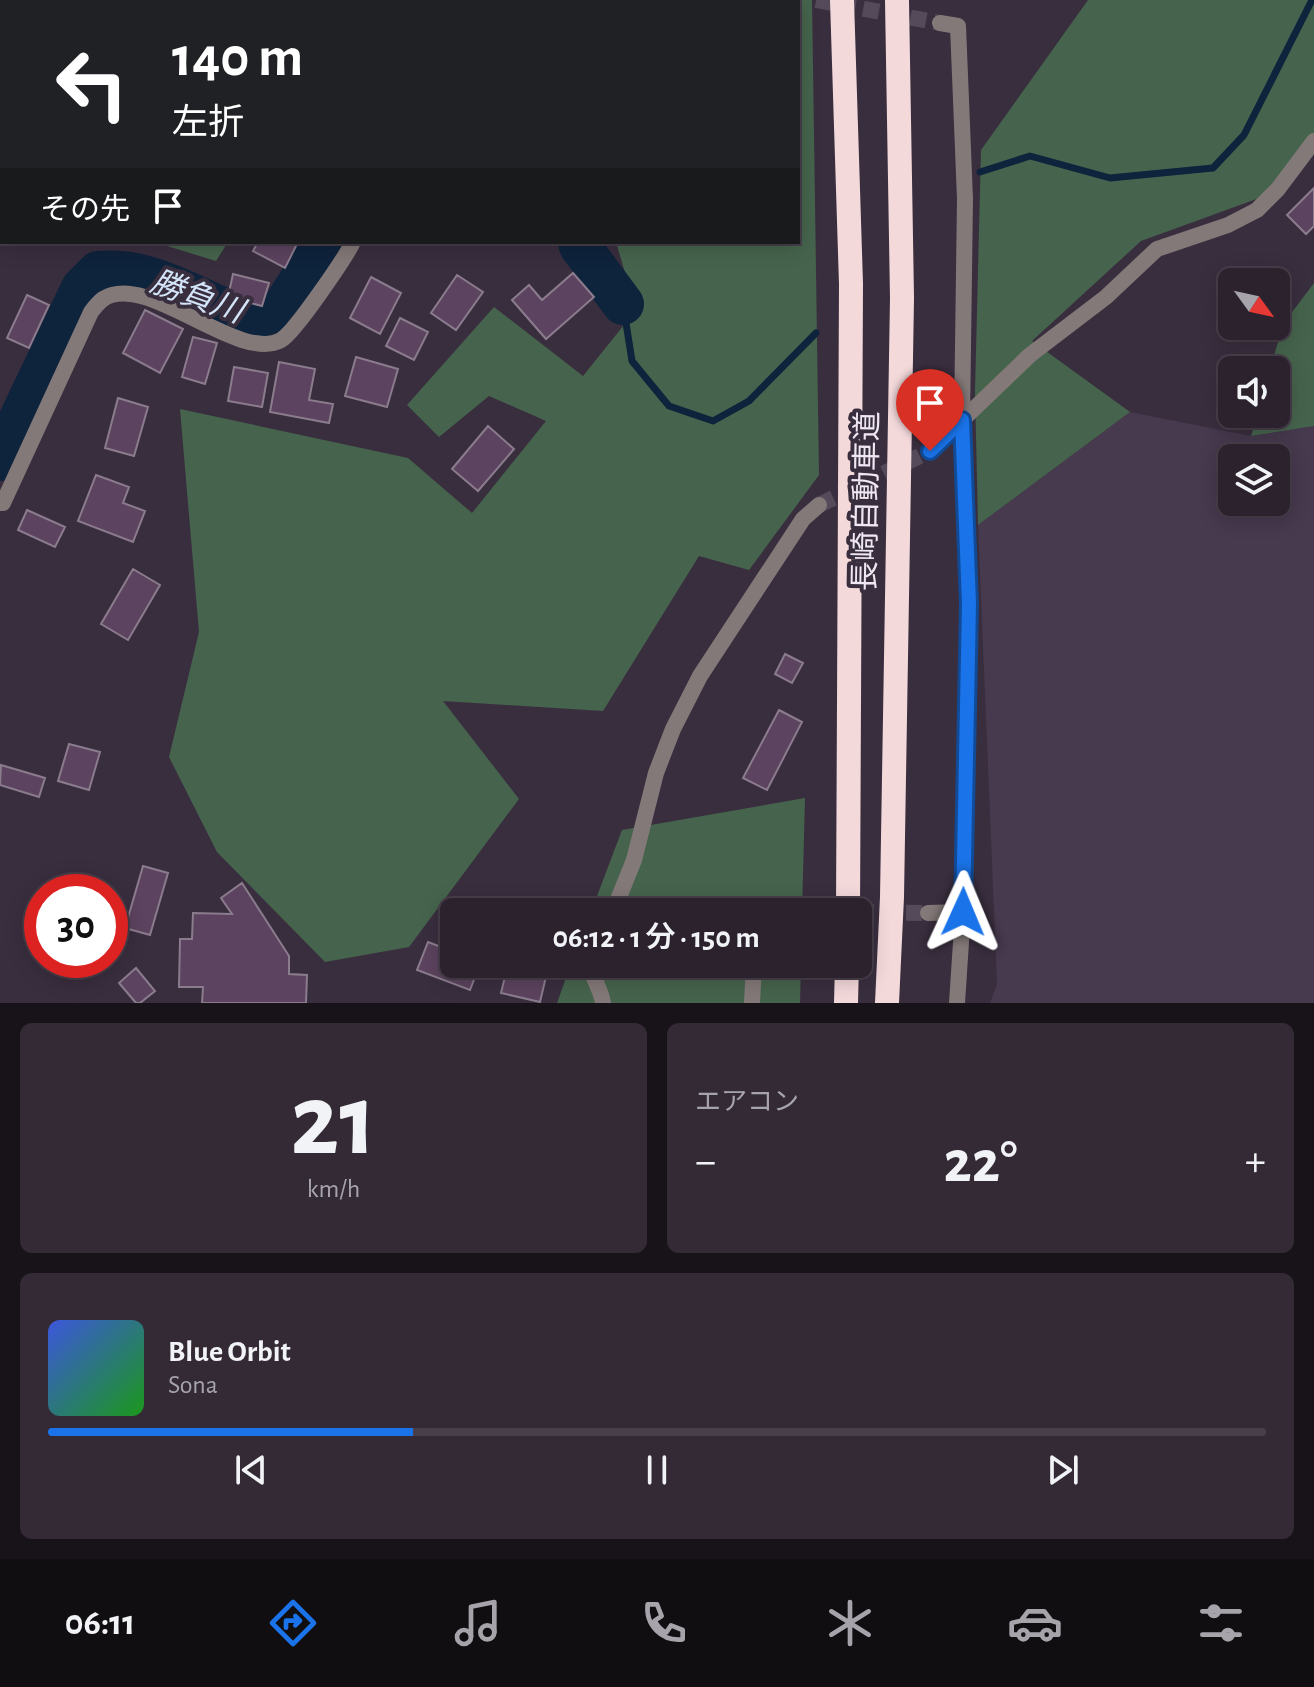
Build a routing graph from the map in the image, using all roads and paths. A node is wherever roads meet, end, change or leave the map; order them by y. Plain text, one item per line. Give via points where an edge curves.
1 (842, 0) edge
2 (897, 0) edge
3 (940, 23) tunnel mouth
4 (1314, 141) edge
5 (352, 244) edge
6 (962, 420) junction
7 (930, 451) tunnel mouth
8 (1, 503) edge
9 (819, 505) tunnel mouth
10 (619, 898) edge
11 (848, 898) edge
12 (963, 912) junction
13 (928, 913) tunnel mouth
14 (594, 978) edge
15 (753, 978) edge
16 (847, 978) edge
17 (603, 1003) edge
18 (752, 1003) edge
19 (846, 1003) edge
20 (887, 1003) edge
21 (957, 1003) edge

1 - 11 highway, 長崎自動車道 via 851,284
2 - 20 highway, 長崎自動車道 via 902,298
3 - 6 street via 958,26 965,199
4 - 6 street via 1257,210 1157,249 1106,297 1030,355
5 - 8 street via 298,324 281,340 262,345 138,295 120,293 103,299 91,312
6 - 7 street
6 - 12 street via 969,604
9 - 10 street via 803,519 700,676 656,773
12 - 13 street
12 - 21 street
14 - 17 street
15 - 18 street
16 - 19 highway

